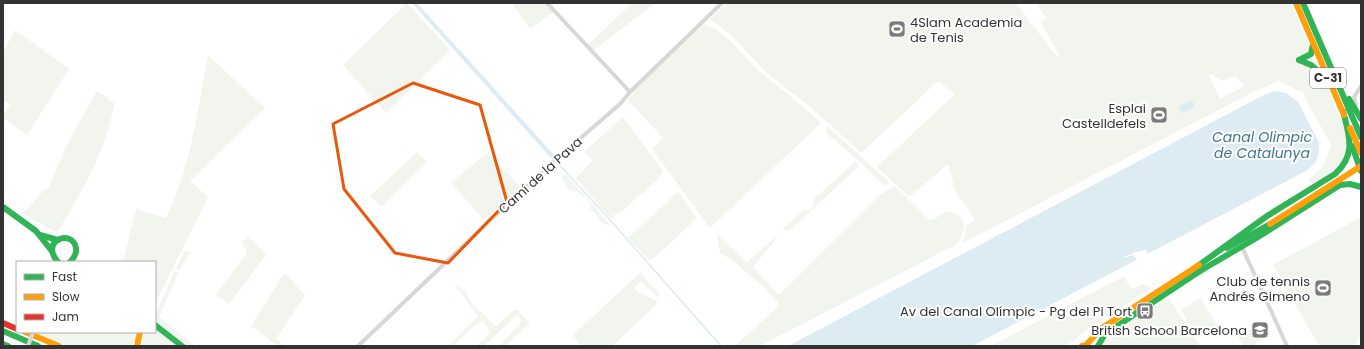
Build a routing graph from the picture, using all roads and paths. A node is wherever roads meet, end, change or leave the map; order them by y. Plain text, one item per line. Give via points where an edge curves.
1 (547, 3) edge
2 (722, 3) edge
3 (1296, 3) edge
4 (1303, 3) edge
5 (1313, 44) junction
6 (1330, 83) junction
7 (1361, 86) edge
8 (1340, 87) junction
9 (630, 92) junction
10 (1343, 111) junction
11 (1361, 119) edge
12 (1361, 137) edge
13 (1350, 142) junction
14 (1361, 153) edge
15 (1361, 166) edge
16 (1361, 171) edge
17 (1361, 187) edge
18 (3, 207) edge
19 (40, 235) junction
20 (58, 240) junction
21 (1242, 247) junction
22 (51, 250) junction
23 (57, 261) edge
24 (74, 261) edge
25 (1197, 270) junction
26 (3, 323) edge
27 (156, 326) edge
28 (16, 329) edge
29 (3, 331) edge
30 (27, 333) edge
31 (33, 333) edge
32 (140, 333) edge
33 (3, 344) edge
34 (8, 346) edge
35 (28, 346) edge
36 (38, 346) edge
37 (59, 346) edge
38 (137, 346) edge
39 (182, 346) edge
40 (358, 346) edge
41 (1082, 346) edge
42 (1098, 346) edge
43 (1287, 346) edge

1 - 9 street
2 - 9 street, Camí de la Pava
3 - 5 main road, C-31
4 - 8 main road, C-31
5 - 6 main road, C-31
5 - 6 main road via 1311,54 1299,60 1311,65
6 - 10 main road, C-31
7 - 11 street via 1354,97
8 - 11 main road
8 - 12 main road, C-31
9 - 40 street, Camí de la Pava
10 - 13 main road
10 - 14 main road, C-31
13 - 16 main road
13 - 25 main road via 1347,160 1337,172 1267,216
15 - 25 main road, bridge
17 - 21 main road via 1340,185
18 - 19 main road
19 - 20 main road
19 - 22 main road
20 - 22 main road via 52,245
20 - 24 main road via 66,238 74,243
21 - 25 main road
21 - 43 street
22 - 23 main road
25 - 41 main road via 1102,328
25 - 42 main road via 1105,334
26 - 28 main road
27 - 39 main road
29 - 36 main road
30 - 37 main road
31 - 35 street, bridge
32 - 38 main road
33 - 34 main road

